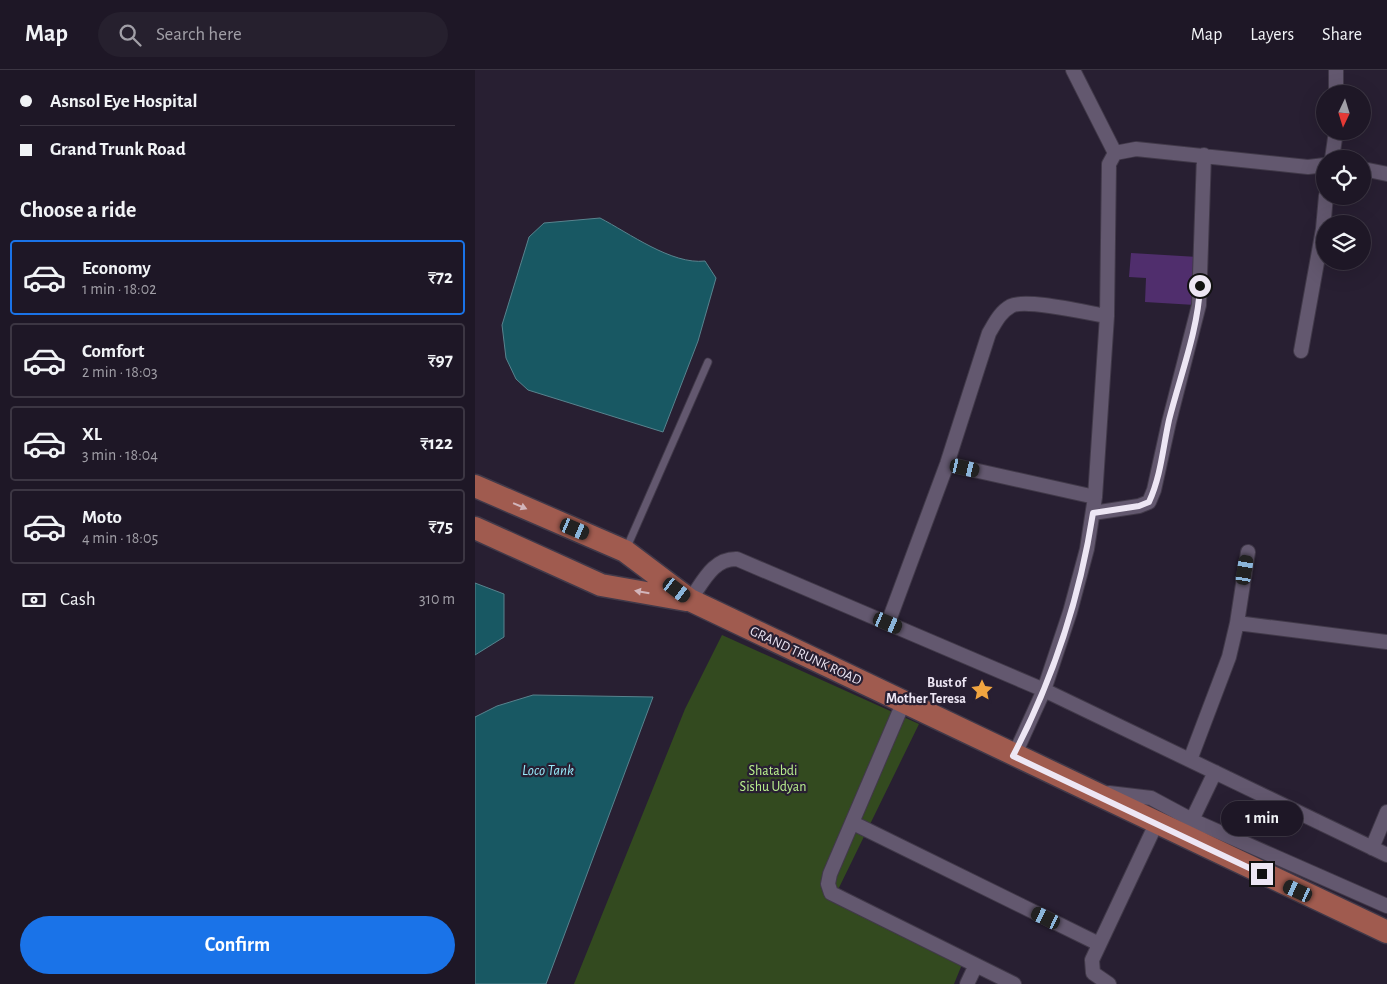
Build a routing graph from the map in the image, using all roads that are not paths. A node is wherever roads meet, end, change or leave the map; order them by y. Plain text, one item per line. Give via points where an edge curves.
1 (1073, 70) edge
2 (1336, 70) edge
3 (1336, 85) edge
4 (1115, 153) junction
5 (1204, 154) junction
6 (1316, 166) edge
7 (1371, 171) edge
8 (1387, 174) edge
9 (1325, 205) edge
10 (1107, 316) junction
11 (1301, 351) dead end
12 (708, 362) dead end
13 (947, 464) junction
14 (475, 486) edge
15 (1095, 497) junction
16 (1093, 513) junction
17 (475, 528) edge
18 (625, 551) junction
19 (1248, 552) dead end
20 (690, 600) junction
21 (888, 623) junction
22 (1237, 624) junction
23 (1387, 642) edge
24 (1044, 690) junction
25 (904, 701) junction
26 (1013, 756) junction
27 (1190, 760) junction
28 (1215, 772) junction
29 (1086, 791) junction
30 (1387, 812) edge
31 (1192, 820) junction
32 (853, 823) junction
33 (1156, 824) junction
34 (1372, 848) junction
35 (1387, 855) edge
36 (1387, 906) edge
37 (1387, 932) edge
38 (1099, 944) junction
39 (976, 965) junction
40 (1090, 979) edge
41 (967, 984) edge
42 (1014, 984) edge
43 (1109, 984) edge

1 - 4 street
2 - 3 street
4 - 5 street via 1136,149
4 - 10 street via 1109,164 1108,177
5 - 6 street
5 - 16 street via 1199,305 1155,490 1149,502 1139,506
7 - 8 street
9 - 11 street
10 - 13 street via 1026,303 1011,306 999,316 989,334
10 - 15 street
12 - 18 lane
13 - 15 street
13 - 21 street
14 -> 18 main road, GRAND TRUNK ROAD
15 - 16 street
16 - 24 street via 1070,612
20 -> 17 main road via 601,584
18 - 20 main road, GRAND TRUNK ROAD
19 - 22 street
20 - 21 street via 716,564 726,558 737,559
20 - 25 main road, GRAND TRUNK ROAD
21 - 24 street
22 - 23 street
22 - 27 street via 1223,678
24 - 26 street
24 - 27 street
25 - 26 main road, GRAND TRUNK ROAD
25 - 32 street
26 - 29 main road, GRAND TRUNK ROAD
27 - 28 street
28 - 31 street
28 - 34 street
29 - 31 street via 1151,798
29 - 33 main road, GRAND TRUNK ROAD
30 - 34 street
31 - 36 street
32 - 38 street
32 - 39 street via 831,874 828,884 831,893
33 - 37 main road, GRAND TRUNK ROAD
33 - 38 street
34 - 35 street
38 - 40 street via 1092,960
39 - 41 street
39 - 42 street
40 - 43 street

